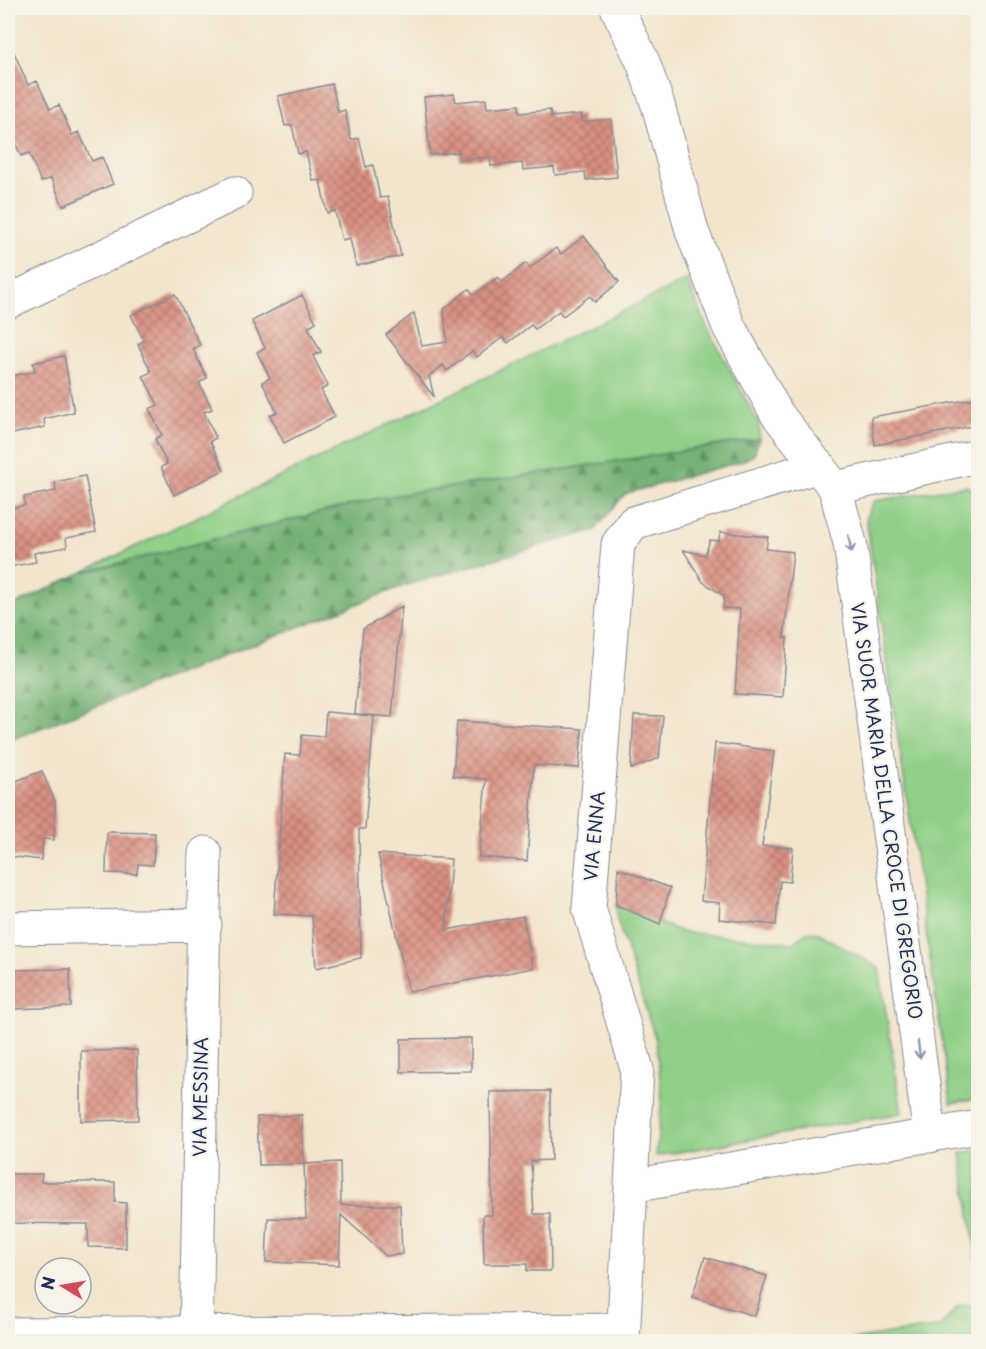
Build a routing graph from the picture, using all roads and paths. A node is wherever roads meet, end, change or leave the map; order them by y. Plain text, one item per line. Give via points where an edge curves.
1 (617, 8) edge
2 (235, 193) dead end
3 (8, 302) edge
4 (978, 456) edge
5 (827, 477) junction
6 (205, 853) dead end
7 (205, 925) junction
8 (8, 928) edge
9 (978, 1127) edge
10 (930, 1136) junction
11 (631, 1186) junction
12 (8, 1334) edge
13 (623, 1336) edge
14 (196, 1338) edge

1 - 5 street via 647,73 692,231 729,327 777,414
2 - 3 street
4 - 5 street, VIA ENNA
5 -> 10 street, VIA SUOR MARIA DELLA CROCE DI GREGORIO via 850,543
5 - 11 street, VIA ENNA via 633,523 618,544 589,908 637,1069
6 - 7 street, VIA MESSINA
7 - 8 street
7 - 14 street, VIA MESSINA
9 - 10 street
10 - 11 street
11 - 13 street, VIA ENNA
12 - 14 street
13 - 14 street

